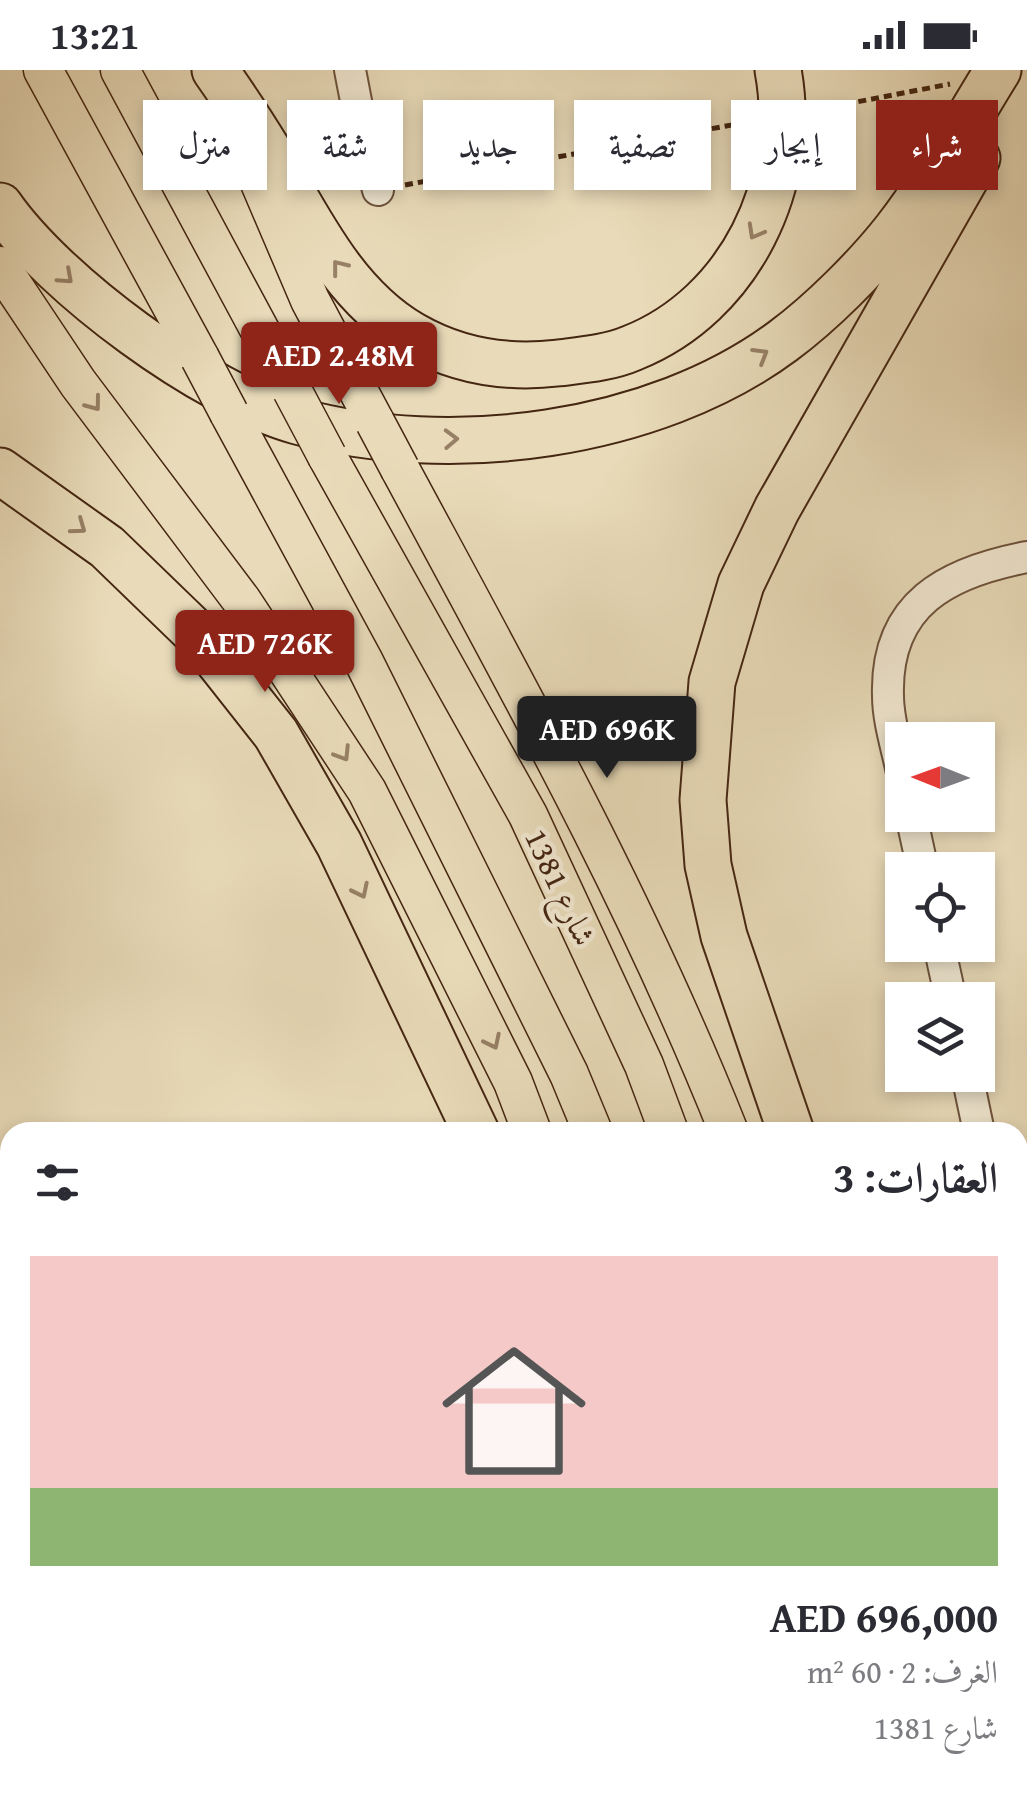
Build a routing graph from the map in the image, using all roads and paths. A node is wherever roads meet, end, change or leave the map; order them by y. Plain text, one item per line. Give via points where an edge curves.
1 (43, 70) edge
2 (120, 70) edge
3 (214, 70) edge
4 (350, 70) edge
5 (778, 70) edge
6 (1027, 72) edge
7 (980, 76) edge
8 (357, 100) edge
9 (856, 102) edge
10 (731, 125) edge
11 (403, 186) edge
12 (0, 206) edge
13 (0, 266) edge
14 (0, 471) edge
15 (1027, 557) edge
16 (892, 722) edge
17 (971, 1092) edge
18 (471, 1122) edge
19 (528, 1122) edge
20 (589, 1122) edge
21 (666, 1122) edge
22 (726, 1122) edge
23 (788, 1122) edge
24 (977, 1122) edge

1 - 20 main road, bridge via 364,660
2 - 21 main road, شارع 1381, bridge via 528,815
5 -> 3 highway via 784,136 776,176 764,216 735,268 654,338 598,358 533,366 471,359 385,316 322,246
3 - 22 main road, bridge via 310,300 570,781
4 - 8 street
6 - 23 highway via 777,509 741,584 712,682 703,800 708,865 724,936
7 - 9 path
12 -> 7 highway via 61,274 125,328 238,398 294,420 371,437 558,432 682,396 783,341 896,230
10 - 11 path
13 -> 19 main road via 78,383 242,601 366,791
14 -> 18 highway via 107,548 198,635 276,734 339,844
15 - 16 street via 956,576 911,614 888,670
17 - 24 street

